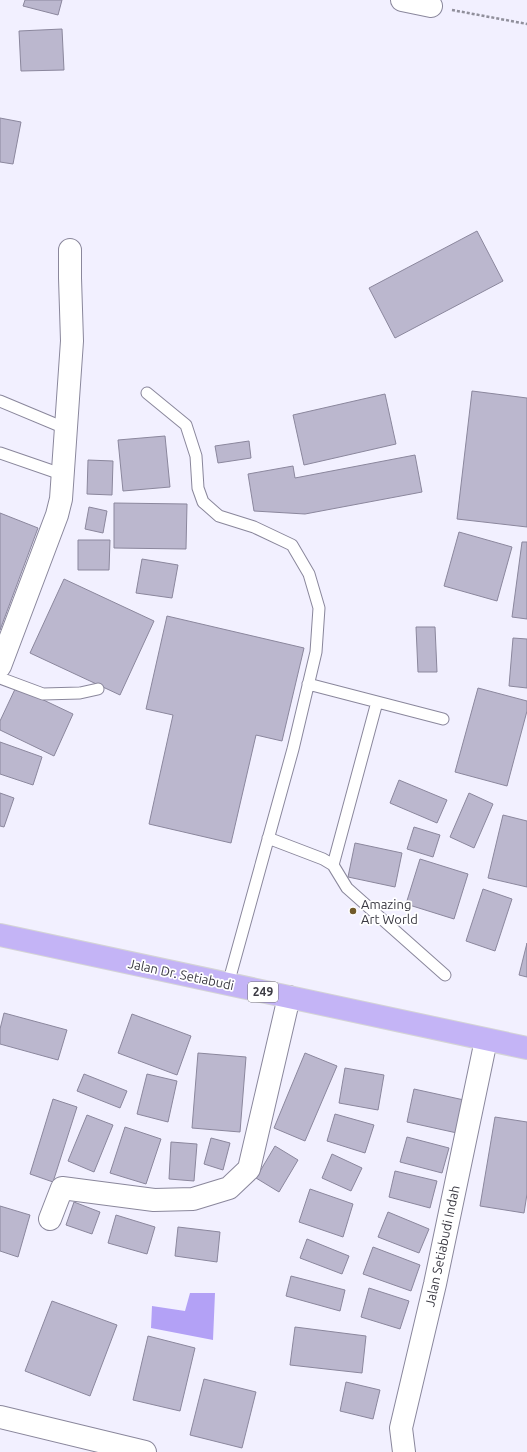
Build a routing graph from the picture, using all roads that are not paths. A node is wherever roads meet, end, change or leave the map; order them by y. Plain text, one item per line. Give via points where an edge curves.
1 (402, 0) edge
2 (431, 6) road end
3 (70, 250) dead end
4 (147, 393) dead end
5 (0, 401) edge
6 (67, 429) junction
7 (0, 453) edge
8 (64, 475) junction
9 (0, 666) edge
10 (0, 678) edge
11 (308, 684) junction
12 (98, 689) dead end
13 (377, 702) junction
14 (443, 719) dead end
15 (268, 838) junction
16 (333, 865) junction
17 (0, 935) edge
18 (445, 975) dead end
19 (228, 984) junction
20 (289, 997) junction
21 (486, 1040) junction
22 (527, 1048) edge
23 (50, 1219) dead end
24 (0, 1417) edge
25 (145, 1452) edge
26 (404, 1452) edge

1 - 2 street
3 - 6 street via 72,341
4 - 11 lane via 186,425 196,456 198,488 203,502 219,516 254,527 292,545 309,574 319,608 316,652
5 - 6 lane
6 - 8 street
7 - 8 lane
8 - 9 street via 57,515
10 - 12 lane via 43,694 80,693
11 - 13 lane
11 - 15 lane
13 - 14 lane
13 - 16 lane
15 - 16 lane
15 - 19 lane
16 - 18 lane via 346,888
17 - 19 main road, Jalan Dr. Setiabudi / 249
19 - 20 main road, Jalan Dr. Setiabudi / 249
20 - 21 main road, Jalan Dr. Setiabudi / 249
20 - 23 street via 249,1169 229,1188 193,1199 154,1200 62,1188
21 - 22 main road, Jalan Dr. Setiabudi / 249
21 - 26 street, Jalan Setiabudi Indah via 435,1284 401,1428
24 - 25 street

